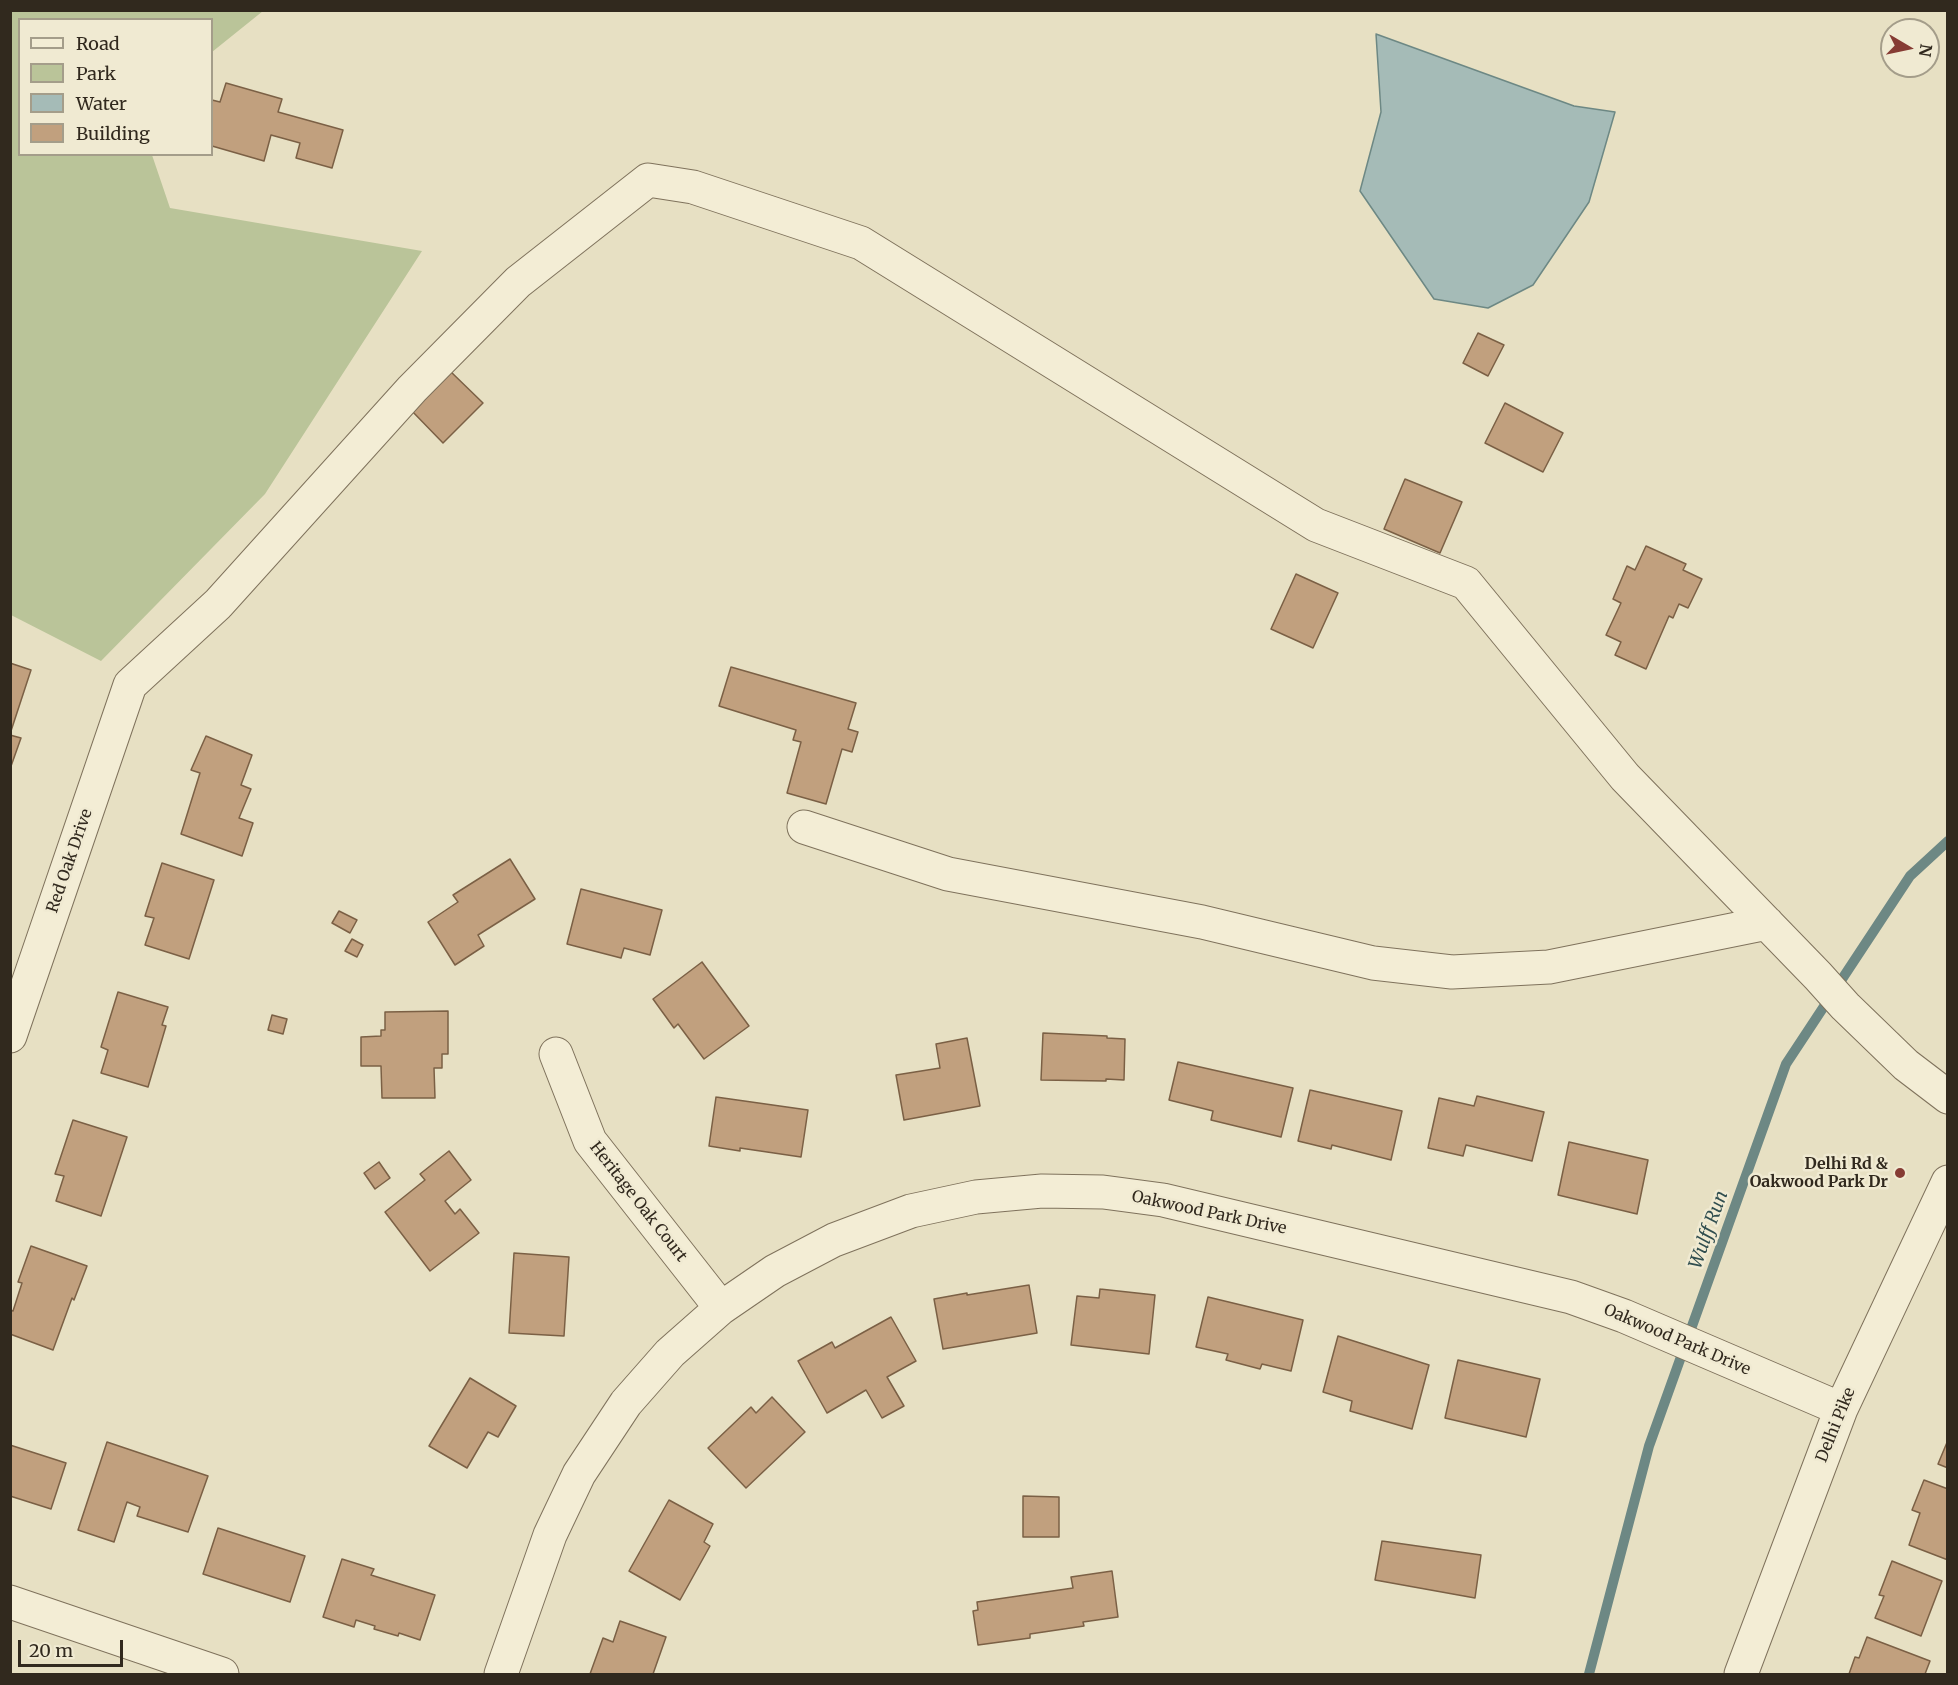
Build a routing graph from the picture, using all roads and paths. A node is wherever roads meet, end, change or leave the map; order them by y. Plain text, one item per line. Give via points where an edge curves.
1 (804, 827) dead end
2 (1767, 924) junction
3 (10, 1036) edge
4 (556, 1054) dead end
5 (1947, 1097) edge
6 (1947, 1182) edge
7 (721, 1308) junction
8 (1841, 1409) junction
9 (10, 1602) edge
10 (222, 1674) edge
11 (501, 1674) edge
12 (1740, 1674) edge

1 - 2 street via 948,874 1202,922 1373,963 1452,972 1549,967
2 - 3 street, Red Oak Drive via 1626,777 1466,583 1316,525 861,243 693,187 648,180 518,282 412,389 218,604 130,686
2 - 5 street via 1906,1065
4 - 7 street, Heritage Oak Court via 590,1141
6 - 8 street, Delhi Pike
7 - 8 street, Oakwood Park Drive via 775,1271 834,1240 900,1215 976,1197 1042,1191 1103,1192 1163,1200 1571,1297
7 - 11 street, Oakwood Park Drive via 670,1353 626,1404 579,1474 550,1535
8 - 12 street, Delhi Pike
9 - 10 street

